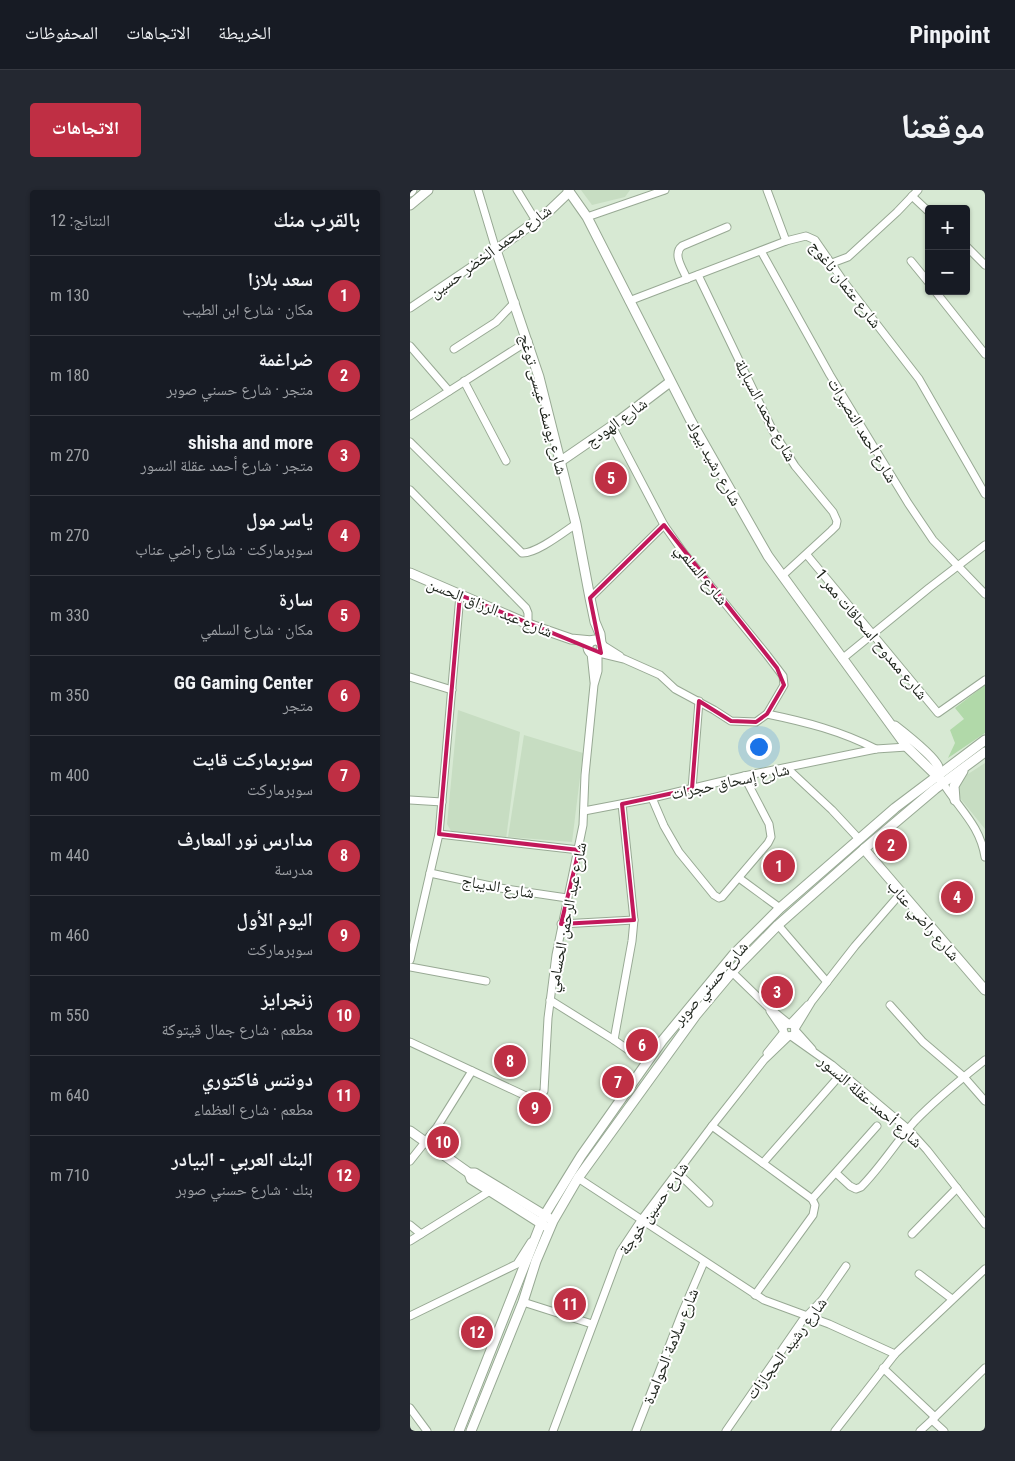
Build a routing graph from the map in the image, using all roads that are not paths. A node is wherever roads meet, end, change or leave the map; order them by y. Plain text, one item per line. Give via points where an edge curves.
1 (428, 190) edge
2 (478, 190) edge
3 (517, 190) edge
4 (665, 190) edge
5 (767, 190) edge
6 (918, 190) edge
7 (569, 191) edge
8 (912, 196) junction
9 (410, 205) edge
10 (925, 208) edge
11 (587, 217) junction
12 (536, 221) junction
13 (727, 227) dead end
14 (786, 241) junction
15 (496, 250) junction
16 (970, 250) edge
17 (761, 251) junction
18 (911, 261) dead end
19 (832, 262) junction
20 (985, 265) edge
21 (698, 275) junction
22 (925, 278) edge
23 (687, 279) junction
24 (938, 295) edge
25 (629, 301) junction
26 (514, 302) junction
27 (410, 308) edge
28 (528, 341) junction
29 (410, 346) edge
30 (454, 349) dead end
31 (985, 354) edge
32 (464, 382) junction
33 (670, 382) junction
34 (450, 391) junction
35 (410, 416) edge
36 (612, 426) junction
37 (410, 442) edge
38 (561, 461) junction
39 (506, 462) dead end
40 (410, 490) edge
41 (985, 494) edge
42 (576, 524) junction
43 (664, 525) junction
44 (985, 545) edge
45 (807, 555) junction
46 (957, 566) junction
47 (410, 573) edge
48 (782, 576) junction
49 (985, 594) edge
50 (460, 595) junction
51 (590, 598) junction
52 (528, 624) junction
53 (873, 635) junction
54 (596, 647) junction
55 (842, 659) junction
56 (410, 677) edge
57 (985, 680) edge
58 (452, 690) junction
59 (699, 701) junction
60 (767, 714) junction
61 (887, 720) junction
62 (985, 740) edge
63 (907, 747) junction
64 (876, 749) junction
65 (985, 752) edge
66 (966, 766) junction
67 (787, 768) junction
68 (937, 775) junction
69 (744, 776) junction
70 (943, 783) junction
71 (692, 789) junction
72 (652, 798) junction
73 (410, 800) edge
74 (955, 800) junction
75 (442, 802) junction
76 (622, 804) junction
77 (584, 810) junction
78 (439, 834) junction
79 (859, 839) junction
80 (984, 845) edge
81 (864, 849) junction
82 (579, 850) junction
83 (985, 857) edge
84 (430, 873) junction
85 (739, 878) junction
86 (803, 888) junction
87 (901, 893) junction
88 (810, 896) junction
89 (567, 898) junction
90 (780, 908) junction
91 (634, 920) junction
92 (561, 924) junction
93 (778, 925) junction
94 (410, 960) edge
95 (410, 967) edge
96 (732, 972) junction
97 (486, 981) dead end
98 (827, 982) junction
99 (985, 990) edge
100 (550, 1000) junction
101 (890, 1005) dead end
102 (790, 1030) junction
103 (614, 1040) junction
104 (410, 1042) edge
105 (985, 1060) edge
106 (646, 1062) junction
107 (472, 1071) junction
108 (842, 1073) junction
109 (964, 1077) junction
110 (985, 1101) edge
111 (712, 1126) junction
112 (877, 1126) dead end
113 (908, 1129) junction
114 (410, 1131) edge
115 (426, 1143) junction
116 (410, 1161) edge
117 (763, 1163) junction
118 (677, 1172) junction
119 (469, 1173) junction
120 (836, 1173) junction
121 (578, 1178) junction
122 (957, 1188) junction
123 (490, 1191) junction
124 (812, 1199) junction
125 (709, 1202) dead end
126 (525, 1214) junction
127 (642, 1219) junction
128 (542, 1220) junction
129 (985, 1224) edge
130 (410, 1225) edge
131 (552, 1225) junction
132 (421, 1234) junction
133 (536, 1234) junction
134 (912, 1234) dead end
135 (410, 1241) edge
136 (704, 1262) junction
137 (846, 1266) dead end
138 (985, 1269) edge
139 (918, 1274) dead end
140 (755, 1295) junction
141 (952, 1299) junction
142 (523, 1302) junction
143 (410, 1316) edge
144 (807, 1316) junction
145 (592, 1324) junction
146 (895, 1354) junction
147 (883, 1368) junction
148 (985, 1368) edge
149 (411, 1412) edge
150 (933, 1418) junction
151 (427, 1431) edge
152 (459, 1431) edge
153 (471, 1431) edge
154 (553, 1431) edge
155 (636, 1431) edge
156 (726, 1431) edge
157 (835, 1431) edge
158 (920, 1431) edge
159 (944, 1431) edge

1 - 9 street
2 - 15 street, شارع يوسف عيسى توغج
3 - 12 street
4 - 11 street
5 - 14 street
6 - 8 street
7 - 11 street, شارع رشيد بيوك
7 - 12 street, شارع محمد الخضر حسين
8 - 10 street
8 - 19 street via 848,257
11 - 25 street, شارع رشيد بيوك
12 - 15 street, شارع محمد الخضر حسين
13 - 23 street via 678,250
14 - 17 street, شارع عثمان ناغوج
14 - 19 street, شارع عثمان ناغوج via 811,237
15 - 26 street, شارع يوسف عيسى توغج
15 - 27 street, شارع محمد الخضر حسين
16 - 20 street
17 - 21 street, شارع عثمان ناغوج
17 - 46 street, شارع أحمد النصيرات via 830,375 908,503 933,540
18 - 22 street
19 - 41 street, شارع عثمان ناغوج via 925,388
21 - 23 street, شارع عثمان ناغوج
21 - 45 street, شارع محمد السبايلة via 773,432 838,521
23 - 25 street, شارع عثمان ناغوج
24 - 31 street
25 - 33 street, شارع رشيد بيوك
26 - 28 street, شارع يوسف عيسى توغج
26 - 30 street via 496,322
28 - 32 street
28 - 38 street, شارع يوسف عيسى توغج
29 - 34 street
32 - 34 street
32 - 39 street
33 - 36 street, شارع الهودج
33 - 48 street, شارع رشيد بيوك via 747,522
34 - 35 street
36 - 38 street, شارع الهودج
36 - 43 street, شارع السلمي
37 - 42 street via 522,553 535,549
38 - 42 street, شارع يوسف عيسى توغج
40 - 52 street via 526,608
42 - 51 street, شارع يوسف عيسى توغج
43 - 51 street
43 - 60 street, شارع السلمي via 783,676 784,685
44 - 46 street
45 - 48 street, شارع محمد السبايلة
45 - 53 street, شارع ممدوح اسحاقات ممر 1
46 - 49 street, شارع أحمد النصيرات
46 - 53 street
47 - 50 street, شارع عبد الرزاق الحسن
48 - 55 street, شارع رشيد بيوك
50 - 52 street, شارع عبد الرزاق الحسن
50 - 58 street
51 - 54 street, شارع يوسف عيسى توغج
52 - 54 street, شارع عبد الرزاق الحسن via 571,639 584,648
53 - 55 street
53 - 57 street, شارع ممدوح اسحاقات ممر 1 via 938,713
54 - 59 street, شارع عبد الرزاق الحسن via 660,676 674,689
54 - 77 street, شارع عبد الرحمن الحسامي
55 - 61 street, شارع رشيد بيوك
56 - 58 street
58 - 75 street
59 - 60 street, شارع عبد الرزاق الحسن via 731,721 756,722
59 - 71 street
60 - 64 street via 829,728
61 - 63 street, شارع رشيد بيوك
61 - 68 street, شارع رشيد بيوك via 935,762
62 - 68 street, شارع حسني صوبر
63 - 64 street, شارع إسحاق حجرات
63 - 68 street, شارع رشيد بيوك
64 - 67 street, شارع إسحاق حجرات
65 - 66 street, شارع حسني صوبر
66 - 70 street, شارع حسني صوبر
66 - 74 street via 954,786
67 - 69 street, شارع إسحاق حجرات
67 - 79 street
68 - 70 street
68 - 79 street, شارع حسني صوبر
69 - 71 street, شارع إسحاق حجرات
69 - 85 street via 769,824 771,837
70 - 74 street
70 - 81 street, شارع حسني صوبر
71 - 72 street, شارع إسحاق حجرات
72 - 76 street, شارع إسحاق حجرات
72 - 85 street via 679,852 714,895 719,898 725,895
73 - 75 street
74 - 80 street
75 - 78 street
76 - 77 street, شارع إسحاق حجرات
76 - 91 street
77 - 82 street, شارع عبد الرحمن الحسامي
78 - 82 street
78 - 84 street
79 - 86 street, شارع حسني صوبر
80 - 83 street
81 - 87 street, شارع راضي عناب
81 - 88 street, شارع حسني صوبر
82 - 89 street, شارع عبد الرحمن الحسامي
84 - 89 street, شارع الديباج
84 - 94 street
85 - 90 street
86 - 88 street
86 - 90 street, شارع حسني صوبر
87 - 98 street, شارع حسين خوجة
87 - 99 street, شارع راضي عناب
88 - 93 street, شارع حسني صوبر
89 - 92 street, شارع عبد الرحمن الحسامي
90 - 106 street, شارع حسني صوبر via 732,955
91 - 92 street
91 - 103 street
92 - 100 street, شارع عبد الرحمن الحسامي
93 - 96 street, شارع حسني صوبر
93 - 98 street
95 - 97 street
96 - 102 street, شارع أحمد عقلة النسور
96 - 121 street, شارع حسني صوبر via 678,1038
98 - 102 street, شارع حسين خوجة
100 - 103 street
100 - 107 street, شارع عبد الرحمن الحسامي via 545,1085 539,1097 531,1098
101 - 109 street via 923,1042
102 - 108 street, شارع أحمد عقلة النسور
102 - 111 street, شارع حسين خوجة
103 - 106 street
104 - 107 street, شارع عبد الرحمن الحسامي
105 - 109 street
106 - 128 street, شارع حسني صوبر via 580,1156
107 - 115 street
108 - 113 street, شارع أحمد عقلة النسور
108 - 117 street
109 - 110 street
109 - 113 street
111 - 117 street
111 - 118 street, شارع حسين خوجة
112 - 120 street
113 - 120 street via 858,1189
113 - 122 street, شارع أحمد عقلة النسور
114 - 115 street
115 - 116 street
115 - 119 street
117 - 124 street
118 - 125 street
118 - 127 street, شارع حسين خوجة
119 - 123 street via 471,1179
119 - 128 street via 474,1173
120 - 124 street
121 - 127 street
121 - 131 street, شارع حسني صوبر
122 - 129 street, شارع أحمد عقلة النسور
122 - 134 street
123 - 126 street
123 - 132 street
124 - 140 street via 816,1209 813,1216
126 - 128 street
126 - 133 street
127 - 136 street
127 - 145 street, شارع حسين خوجة via 620,1252
128 - 131 street
128 - 133 street, شارع حسني صوبر
130 - 132 street
131 - 142 street, شارع حسني صوبر
132 - 135 street
133 - 143 street via 517,1264
133 - 152 street, شارع حسني صوبر
136 - 140 street
136 - 155 street, شارع سلامة الحوامدة
137 - 144 street, شارع رشيد الحجازات
138 - 141 street
139 - 141 street
140 - 144 street
141 - 146 street
142 - 145 street
142 - 153 street, شارع حسني صوبر
144 - 146 street
144 - 156 street, شارع رشيد الحجازات
145 - 154 street, شارع حسين خوجة
146 - 147 street
147 - 150 street
147 - 157 street
148 - 150 street
149 - 151 street
150 - 158 street
150 - 159 street

